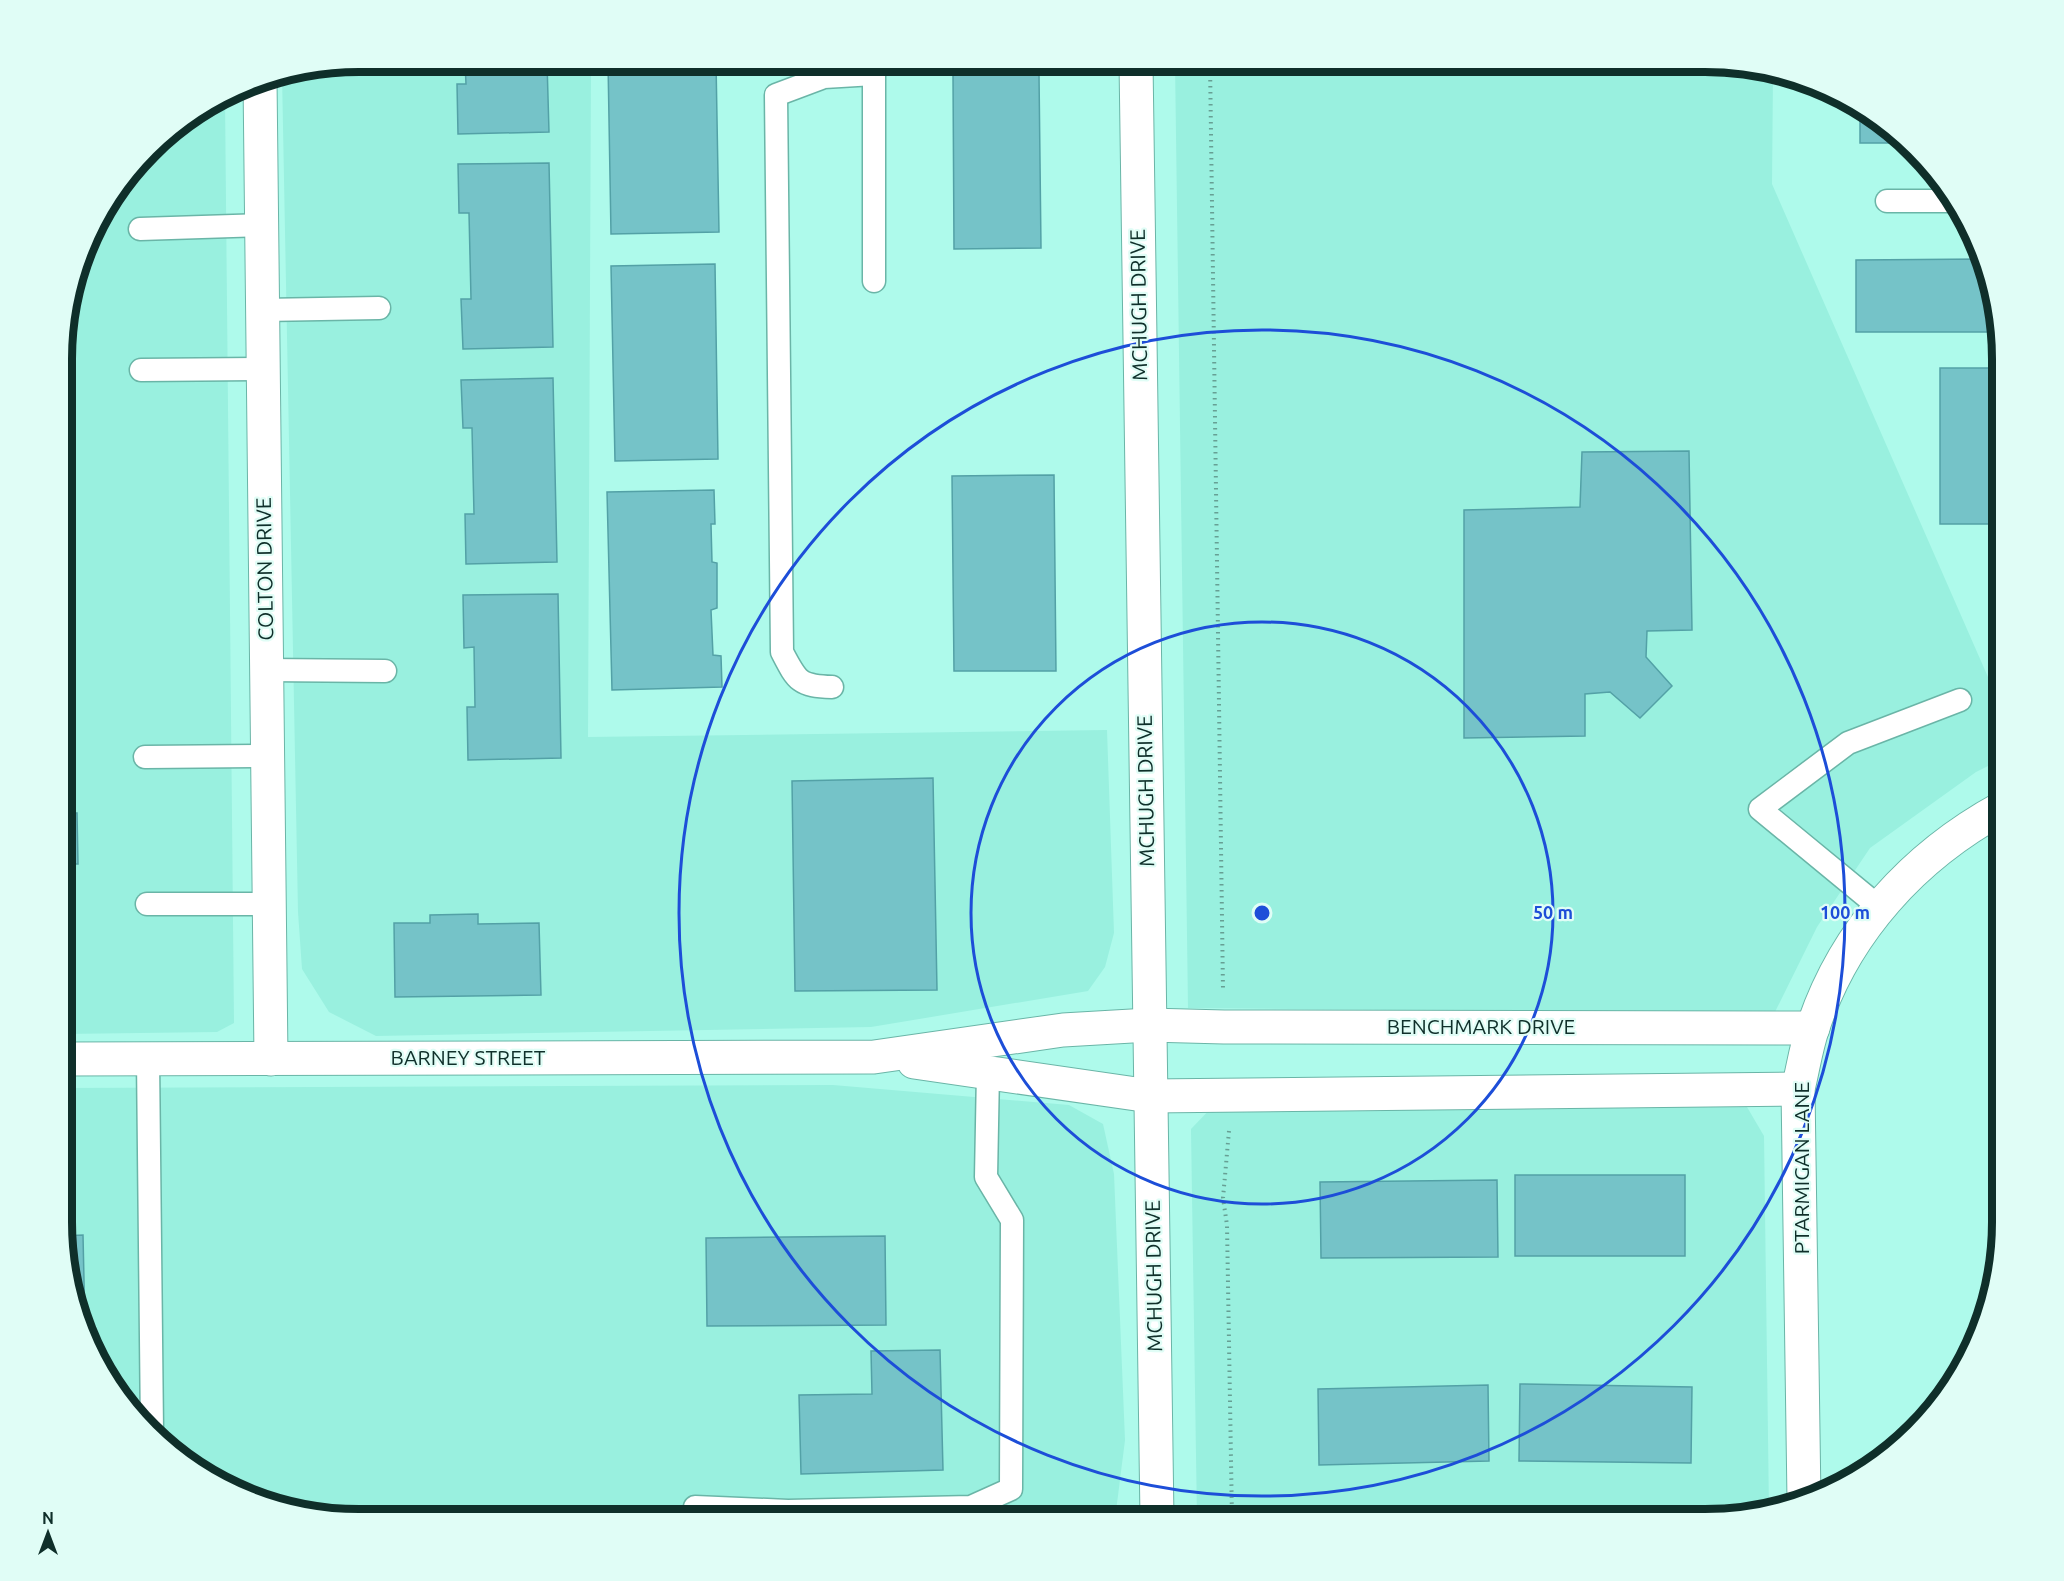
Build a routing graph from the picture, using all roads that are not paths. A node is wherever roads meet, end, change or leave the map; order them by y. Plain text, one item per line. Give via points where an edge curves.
1 (852, 72) edge
2 (874, 72) edge
3 (1136, 72) edge
4 (260, 90) edge
5 (1887, 201) dead end
6 (1945, 201) edge
7 (262, 225) junction
8 (140, 229) dead end
9 (874, 281) dead end
10 (379, 308) dead end
11 (263, 310) junction
12 (263, 369) junction
13 (141, 370) dead end
14 (266, 670) junction
15 (385, 671) dead end
16 (832, 687) dead end
17 (1960, 700) dead end
18 (267, 756) junction
19 (145, 757) dead end
20 (1992, 813) edge
21 (147, 904) dead end
22 (269, 904) junction
23 (1879, 907) junction
24 (1149, 1025) junction
25 (1813, 1028) junction
26 (874, 1057) junction
27 (72, 1059) edge
28 (148, 1059) junction
29 (271, 1059) junction
30 (988, 1072) junction
31 (1798, 1089) junction
32 (1150, 1096) junction
33 (152, 1421) edge
34 (1804, 1491) edge
35 (694, 1507) dead end
36 (757, 1509) edge
37 (849, 1509) edge
38 (1157, 1509) edge

1 - 16 lane via 824,77 776,95 782,652 795,676 809,686
2 - 9 lane
3 - 24 street, MCHUGH DRIVE
4 - 7 street, COLTON DRIVE
5 - 6 lane
7 - 8 lane
7 - 11 street, COLTON DRIVE
10 - 11 lane
11 - 12 street, COLTON DRIVE
12 - 13 lane
12 - 14 street, COLTON DRIVE
14 - 15 lane
14 - 18 street, COLTON DRIVE
17 - 23 lane via 1848,743 1760,809
18 - 19 lane
18 - 22 street, COLTON DRIVE
20 - 23 street, PTARMIGAN LANE via 1913,870
21 - 22 lane
22 - 29 street, COLTON DRIVE
23 - 25 street, PTARMIGAN LANE via 1865,923 1832,980
24 - 25 street, BENCHMARK DRIVE
24 - 26 street, BENCHMARK DRIVE via 1063,1030
24 - 32 street, MCHUGH DRIVE
25 - 31 street, PTARMIGAN LANE
26 - 29 street, BARNEY STREET
26 - 30 street
27 - 28 street, BARNEY STREET
28 - 29 street, BARNEY STREET
28 - 33 lane
30 - 32 street
30 - 37 lane via 986,1177 1012,1220 1011,1488 971,1507
31 - 32 street
31 - 34 street, PTARMIGAN LANE
32 - 38 street, MCHUGH DRIVE
35 - 36 lane

